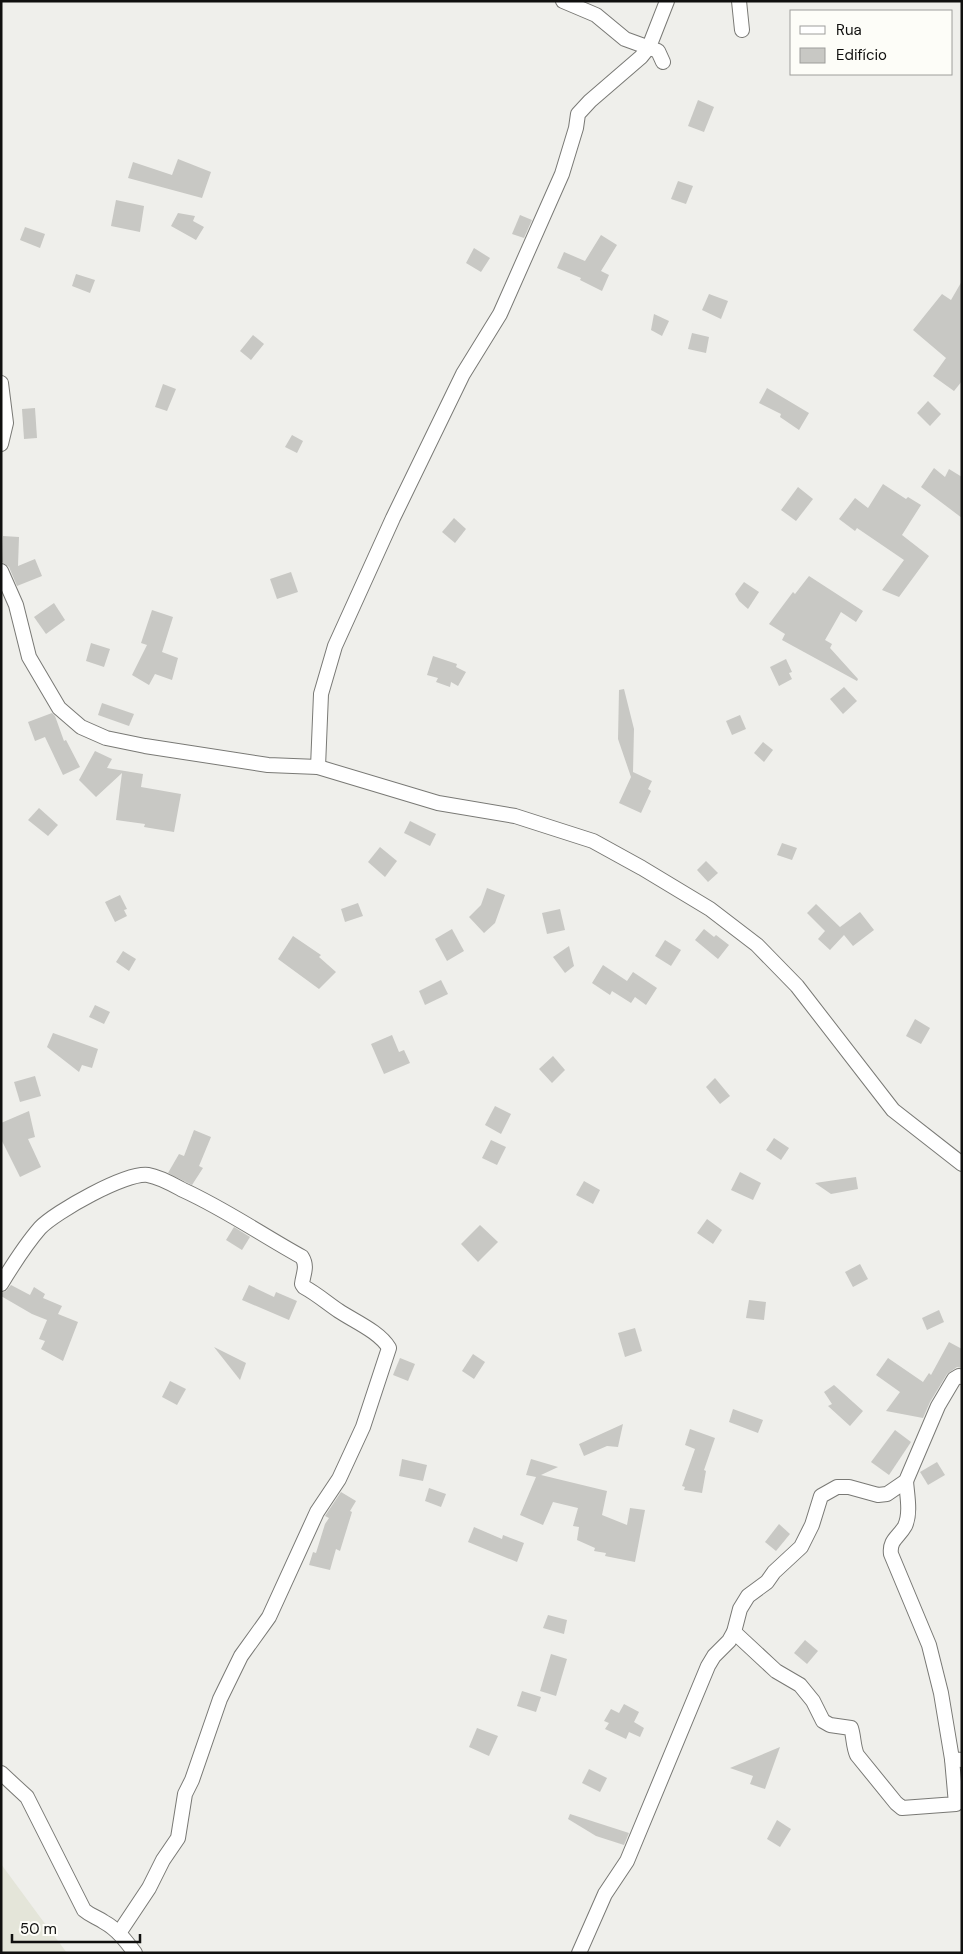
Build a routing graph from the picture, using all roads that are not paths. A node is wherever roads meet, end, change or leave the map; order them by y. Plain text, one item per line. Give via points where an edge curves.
1 (563, 1) edge
2 (667, 1) edge
3 (739, 1) edge
4 (742, 30) dead end
5 (649, 47) junction
6 (663, 62) dead end
7 (1, 383) edge
8 (1, 444) edge
9 (1, 571) edge
10 (318, 767) junction
11 (962, 1164) edge
12 (1, 1284) edge
13 (962, 1377) edge
14 (906, 1481) junction
15 (734, 1632) junction
16 (957, 1760) edge
17 (1, 1773) edge
18 (119, 1933) junction
19 (135, 1953) edge
20 (579, 1953) edge

1 - 5 street via 596,15 625,39
2 - 5 street
3 - 4 street
5 - 6 street via 658,51
5 - 10 street via 578,114 562,174 500,314 463,374 335,646 321,694
7 - 8 street via 6,423
9 - 10 street via 16,605 29,657 59,708 81,727 106,738 144,746 268,765
10 - 11 street via 438,803 515,816 593,841 710,909 757,945 798,986 892,1110
12 - 18 street via 40,1228 52,1218 114,1184 134,1176 148,1175 230,1213 262,1236 302,1257 306,1266 302,1280 304,1287 362,1325 389,1348 363,1427 338,1479 318,1512 269,1617 241,1656 220,1699 185,1794 178,1838
13 - 14 street via 954,1379 938,1406
14 - 15 street via 887,1494 837,1487 821,1496 801,1547 767,1582 748,1596 740,1609
14 - 16 street via 906,1525 892,1541 891,1554 929,1645
15 - 16 street via 776,1671 800,1685 823,1721 851,1728 857,1755 902,1808 956,1804
15 - 20 street via 708,1666 627,1861 605,1894
17 - 18 street via 27,1797 84,1910
18 - 19 street

